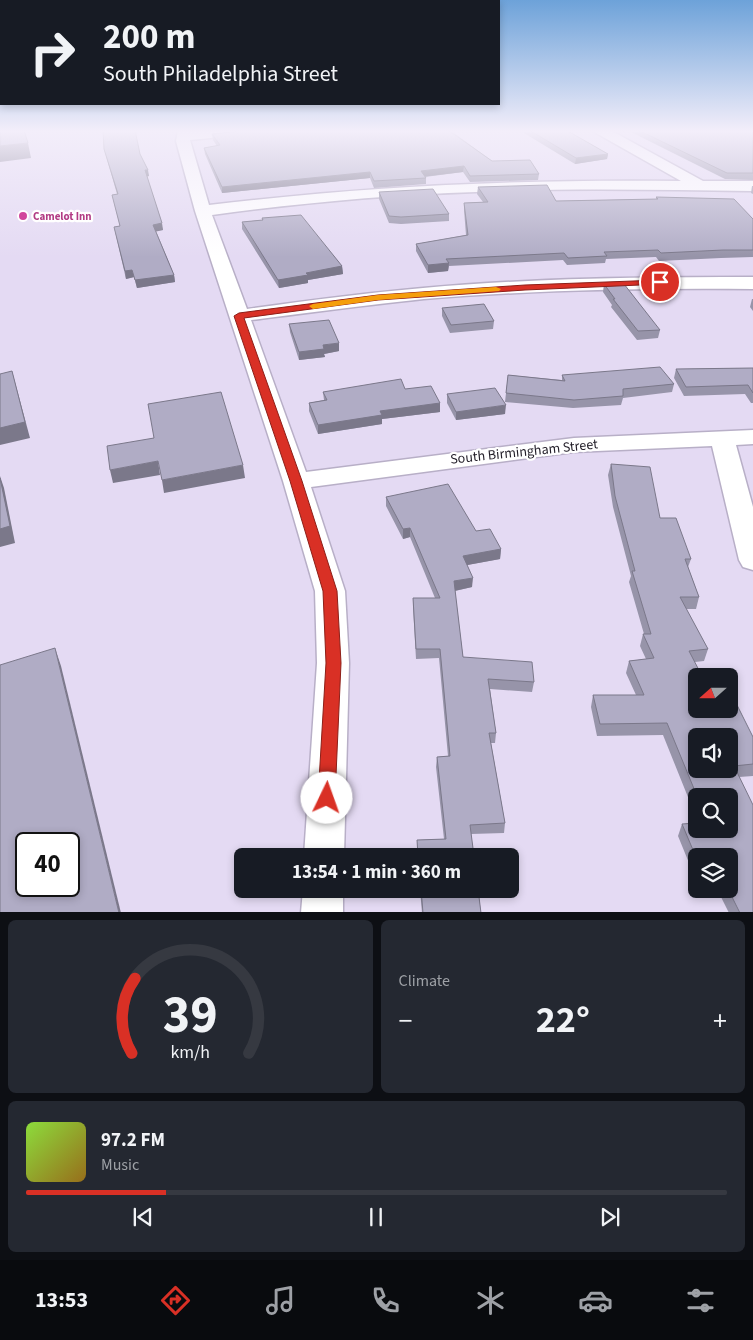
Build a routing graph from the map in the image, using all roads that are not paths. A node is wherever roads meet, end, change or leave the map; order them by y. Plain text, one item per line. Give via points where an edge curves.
1 (191, 173) edge
2 (675, 173) edge
3 (699, 186) junction
4 (753, 186) edge
5 (203, 211) junction
6 (753, 283) edge
7 (239, 316) junction
8 (722, 437) junction
9 (753, 437) edge
10 (296, 481) junction
11 (753, 560) edge
12 (324, 848) edge
13 (323, 898) edge
14 (322, 912) edge

1 - 5 street
2 - 3 street
3 - 4 street
3 - 5 street via 437,188 299,199
5 - 7 street
6 - 7 street via 660,282 472,291 378,298
7 - 10 street
8 - 9 street, South Birmingham Street
8 - 10 street, South Birmingham Street via 574,445
8 - 11 street
10 - 12 street via 330,591 333,663
13 - 14 street

